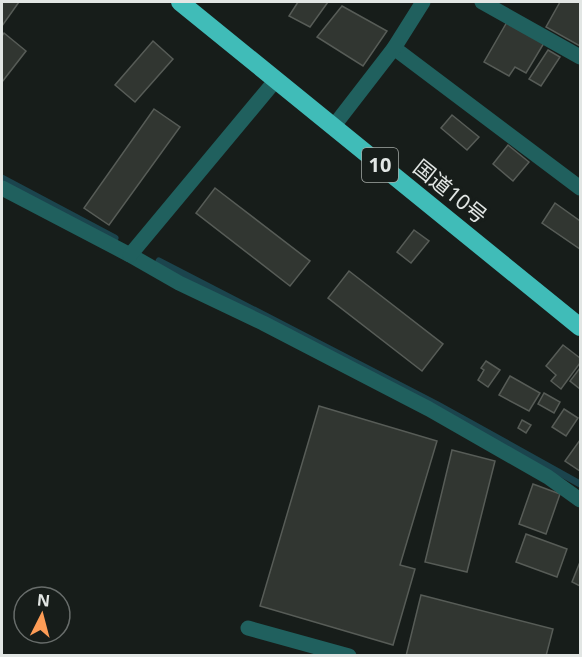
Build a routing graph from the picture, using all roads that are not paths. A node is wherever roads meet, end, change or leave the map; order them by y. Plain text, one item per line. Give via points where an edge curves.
1 (180, 2) edge
2 (423, 2) edge
3 (482, 2) edge
4 (394, 48) junction
5 (580, 57) edge
6 (276, 81) junction
7 (333, 127) junction
8 (2, 188) edge
9 (580, 188) edge
10 (130, 255) junction
11 (580, 327) edge
12 (580, 500) edge
13 (248, 628) dead end
14 (349, 656) edge

1 - 6 highway, 国道10号 / 10
2 - 4 street
3 - 5 street
4 - 7 street
4 - 9 street
6 - 7 highway, 国道10号 / 10
6 - 10 street
7 - 11 highway, 国道10号 / 10
8 - 10 street
10 - 12 street via 429,409 548,477
13 - 14 street

